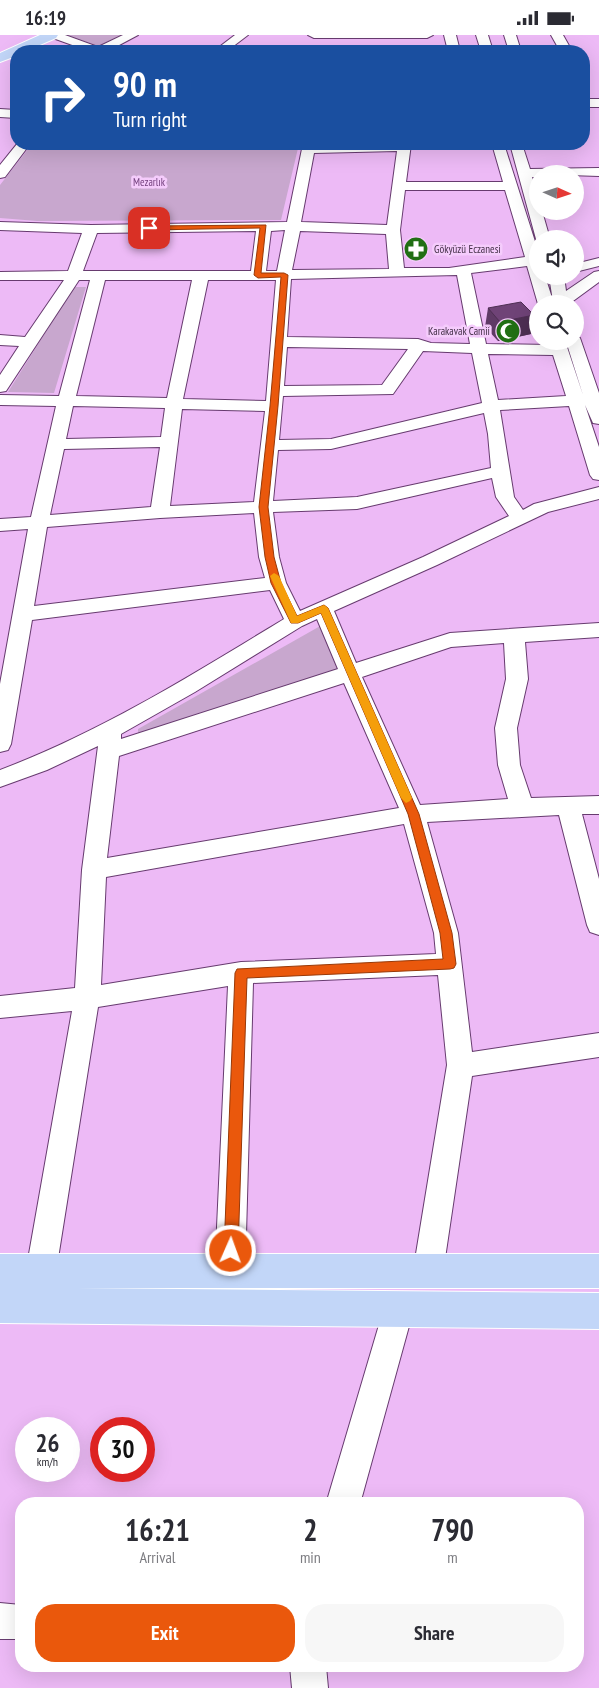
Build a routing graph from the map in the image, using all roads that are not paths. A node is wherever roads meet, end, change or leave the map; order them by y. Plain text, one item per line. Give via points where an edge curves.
1 (52, 35) edge
2 (132, 35) edge
3 (242, 35) edge
4 (314, 35) edge
5 (427, 35) edge
6 (391, 38) edge
7 (32, 39) edge
8 (336, 40) edge
9 (16, 45) edge
10 (81, 45) edge
11 (111, 45) edge
12 (228, 45) edge
13 (19, 150) edge
14 (308, 150) edge
15 (404, 150) edge
16 (500, 150) edge
17 (518, 150) edge
18 (599, 172) edge
19 (524, 173) junction
20 (0, 174) edge
21 (399, 186) junction
22 (509, 186) junction
23 (0, 226) edge
24 (264, 226) junction
25 (293, 226) junction
26 (91, 229) junction
27 (393, 230) junction
28 (540, 230) edge
29 (529, 246) edge
30 (584, 256) edge
31 (599, 256) edge
32 (599, 262) edge
33 (584, 266) edge
34 (529, 268) edge
35 (398, 273) junction
36 (457, 273) junction
37 (0, 275) edge
38 (201, 275) junction
39 (258, 275) junction
40 (284, 275) junction
41 (599, 275) edge
42 (74, 276) junction
43 (99, 276) junction
44 (568, 295) edge
45 (0, 340) edge
46 (29, 342) junction
47 (279, 342) junction
48 (418, 344) junction
49 (529, 346) edge
50 (478, 349) junction
51 (564, 350) edge
52 (567, 350) edge
53 (0, 387) edge
54 (275, 399) junction
55 (596, 399) edge
56 (0, 400) edge
57 (575, 400) junction
58 (66, 401) junction
59 (174, 403) junction
60 (491, 406) junction
61 (599, 419) edge
62 (169, 442) junction
63 (56, 444) junction
64 (270, 445) junction
65 (500, 471) junction
66 (599, 475) edge
67 (599, 493) edge
68 (263, 507) junction
69 (160, 512) junction
70 (519, 518) junction
71 (39, 522) junction
72 (0, 525) edge
73 (276, 583) junction
74 (324, 608) junction
75 (23, 614) junction
76 (295, 621) junction
77 (599, 630) edge
78 (514, 636) junction
79 (350, 673) junction
80 (110, 740) junction
81 (0, 745) edge
82 (0, 779) edge
83 (599, 805) edge
84 (568, 806) junction
85 (522, 807) junction
86 (413, 814) junction
87 (94, 870) junction
88 (599, 925) edge
89 (450, 964) junction
90 (241, 973) junction
91 (87, 998) junction
92 (0, 1007) edge
93 (599, 1045) edge
94 (460, 1065) junction
95 (0, 1271) edge
96 (40, 1271) junction
97 (230, 1271) junction
98 (599, 1271) edge
99 (428, 1272) junction
100 (0, 1305) edge
101 (400, 1308) junction
102 (599, 1311) edge
103 (345, 1497) edge
104 (0, 1621) edge
105 (15, 1622) edge
106 (309, 1672) edge
107 (310, 1688) edge

1 - 7 main road
1 - 10 street
2 - 11 street
3 - 12 street
4 - 8 street
5 - 6 street
6 - 8 street
7 - 9 main road
13 - 20 street
14 - 25 street
15 - 21 street
16 - 22 street
17 - 19 street
18 - 19 street
19 - 28 street
21 - 22 street
21 - 27 street
22 - 29 street
23 - 26 street
24 - 25 street
24 - 26 street
24 - 39 street
25 - 27 street
25 - 40 street
26 - 42 street
27 - 35 street
30 - 31 street
32 - 33 street
34 - 36 street
35 - 36 street
35 - 40 street
36 - 50 street
37 - 42 street
38 - 39 street
38 - 43 street
38 - 59 street
39 - 40 street
40 - 47 street
41 - 44 street
42 - 43 street
42 - 46 street
43 - 58 street
45 - 46 street
46 - 53 street
47 - 48 street
47 - 54 street
48 - 50 street via 429,348
48 - 54 street via 386,390
49 - 50 street
50 - 60 street
51 - 57 street
52 - 55 street
54 - 59 street
54 - 64 street
55 - 57 street
55 - 61 street
56 - 58 street
57 - 60 street
57 - 66 street
58 - 59 street
58 - 63 street
59 - 62 street
60 - 64 street via 331,444
60 - 65 street
62 - 63 street
62 - 69 street
63 - 71 street
64 - 68 street
65 - 68 street via 357,503
65 - 70 street via 505,497
67 - 70 street via 541,508
68 - 69 street
68 - 73 street via 269,557
69 - 71 street
70 - 74 street
71 - 72 street
71 - 75 street
73 - 75 street
73 - 76 street
74 - 76 street
74 - 79 street
75 - 81 street
76 - 80 street via 145,713
77 - 78 street
78 - 79 street via 450,639
78 - 85 street via 517,679 506,728 509,765
79 - 80 street
79 - 86 street
80 - 82 street
80 - 87 street
83 - 84 street
84 - 85 street
84 - 88 street
85 - 86 street
86 - 87 street
86 - 89 street via 446,933
87 - 91 street
89 - 90 street
89 - 94 street
90 - 91 street
90 - 97 street
91 - 92 street
91 - 96 street
93 - 94 street
94 - 99 street
95 - 96 main road
96 - 97 main road
97 - 99 main road
98 - 99 main road
100 - 101 main road
101 - 102 main road
101 - 103 street
104 - 105 street
106 - 107 street

